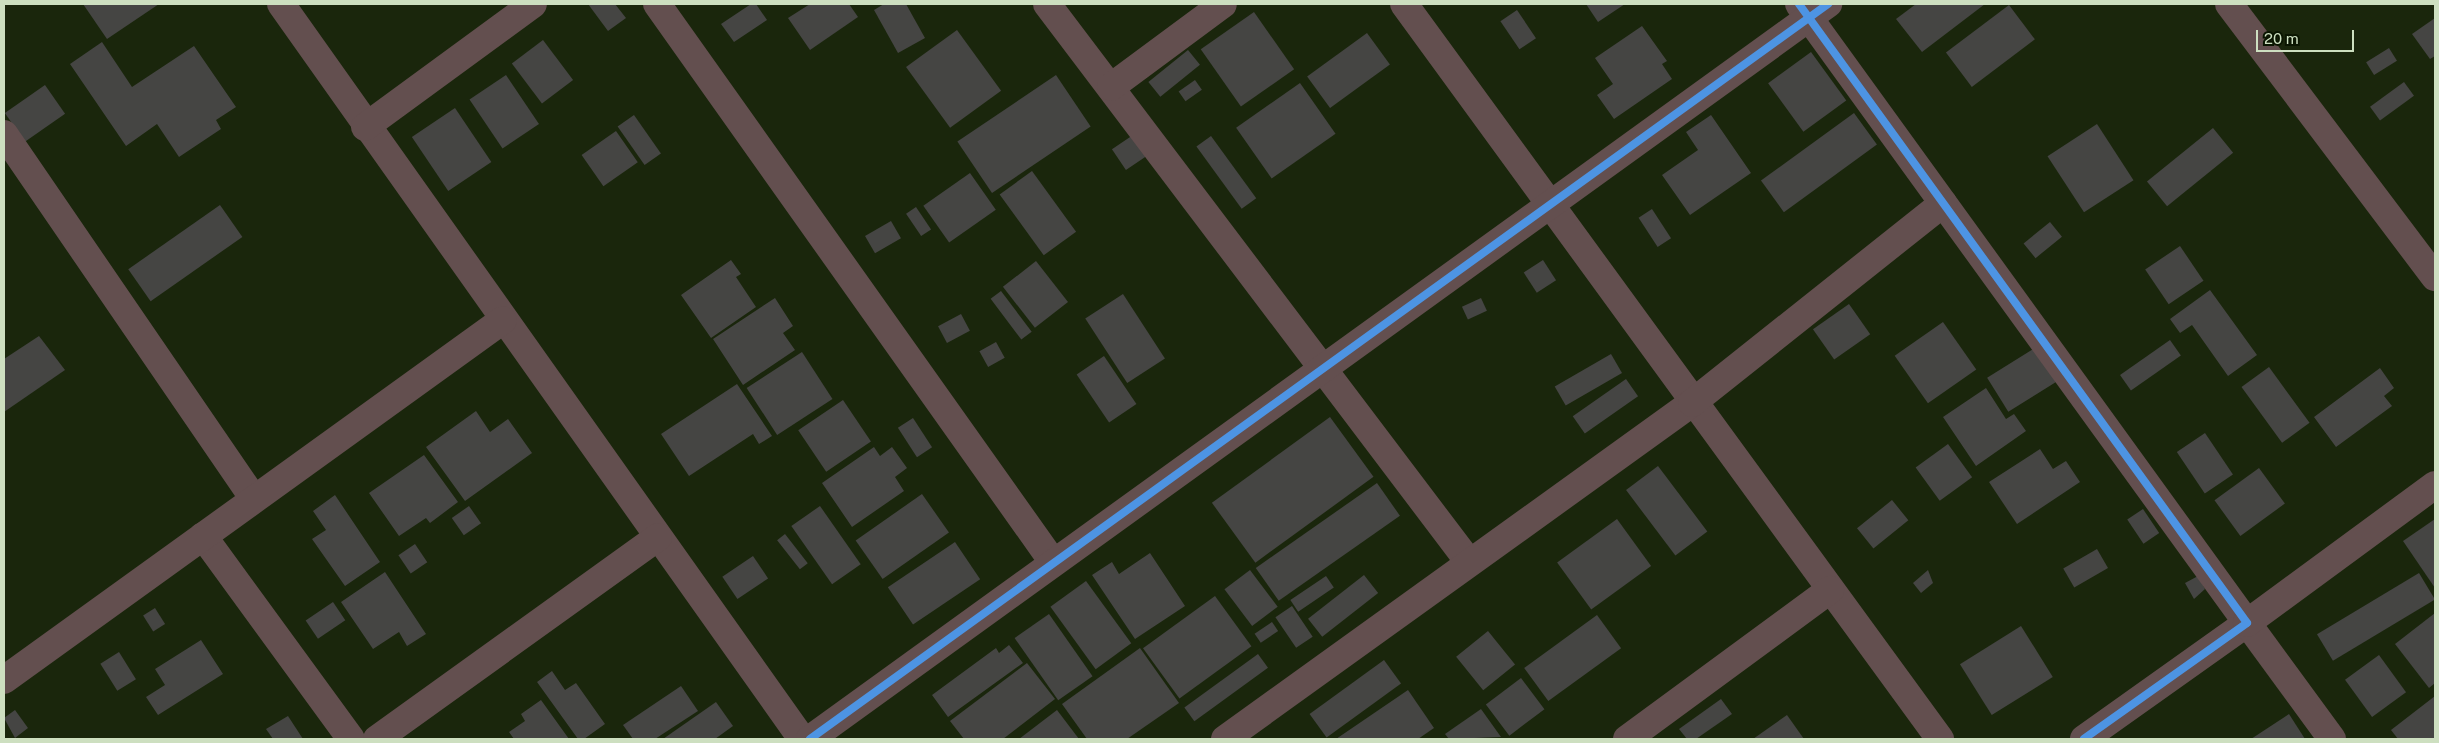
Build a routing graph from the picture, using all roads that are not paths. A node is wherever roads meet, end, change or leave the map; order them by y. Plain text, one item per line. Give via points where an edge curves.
1 (281, 4) edge
2 (533, 4) edge
3 (657, 4) edge
4 (1048, 4) edge
5 (1223, 4) edge
6 (1404, 4) edge
7 (2229, 4) edge
8 (1812, 8) edge
9 (1111, 87) junction
10 (365, 127) junction
11 (4, 134) edge
12 (1943, 203) junction
13 (1548, 206) junction
14 (2435, 277) edge
15 (502, 320) junction
16 (1323, 368) junction
17 (1692, 404) junction
18 (2435, 485) edge
19 (254, 499) junction
20 (203, 536) junction
21 (658, 537) junction
22 (1053, 562) junction
23 (1470, 562) junction
24 (1830, 590) junction
25 (2246, 622) junction
26 (4, 680) edge
27 (351, 739) edge
28 (377, 739) edge
29 (802, 739) edge
30 (810, 739) edge
31 (1225, 739) edge
32 (1628, 739) edge
33 (1940, 739) edge
34 (2084, 739) edge
35 (2332, 739) edge

1 - 10 street
2 - 10 street
3 - 22 street
4 - 9 street
5 - 9 street
6 - 13 street
7 - 14 street
8 - 12 street
8 - 13 street
9 - 16 street
10 - 15 street
11 - 19 street
12 - 17 street
12 - 25 street
13 - 16 street
13 - 17 street
15 - 19 street
15 - 21 street
16 - 22 street
16 - 23 street
17 - 23 street
17 - 24 street
18 - 25 street
19 - 20 street
20 - 26 street
20 - 27 street
21 - 28 street
21 - 29 street
22 - 30 street
23 - 31 street
24 - 32 street
24 - 33 street
25 - 34 street
25 - 35 street

